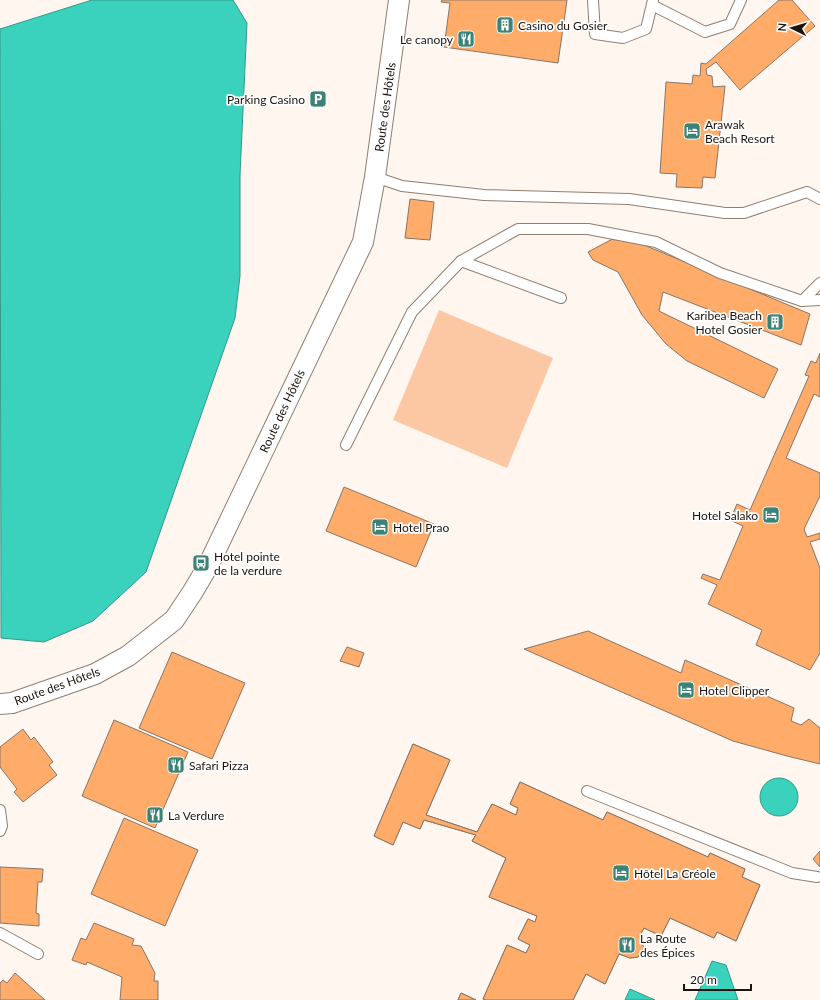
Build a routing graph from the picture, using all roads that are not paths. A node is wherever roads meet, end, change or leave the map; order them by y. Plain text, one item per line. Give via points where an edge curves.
1 (399, 0) edge
2 (593, 0) edge
3 (741, 0) edge
4 (652, 2) edge
5 (375, 177) junction
6 (820, 199) edge
7 (461, 261) junction
8 (820, 283) edge
9 (561, 298) dead end
10 (820, 300) edge
11 (802, 301) junction
12 (346, 445) dead end
13 (0, 704) edge
14 (587, 791) dead end
15 (0, 810) edge
16 (0, 831) edge
17 (817, 877) dead end
18 (0, 933) edge
19 (38, 954) dead end

1 - 5 street, Route des Hôtels
2 - 4 lane via 595,34 623,38 646,30
3 - 4 lane via 730,24 705,32
5 - 6 lane via 402,186 484,195 629,198 724,213 744,213 807,192
5 - 13 street, Route des Hôtels via 362,242 208,566 174,620 128,656 95,674 12,703
7 - 9 lane
7 - 11 lane via 518,229 588,229 656,242 720,273
7 - 12 lane via 412,312
8 - 11 lane
10 - 11 lane
14 - 17 lane via 792,873
15 - 16 lane
18 - 19 lane

